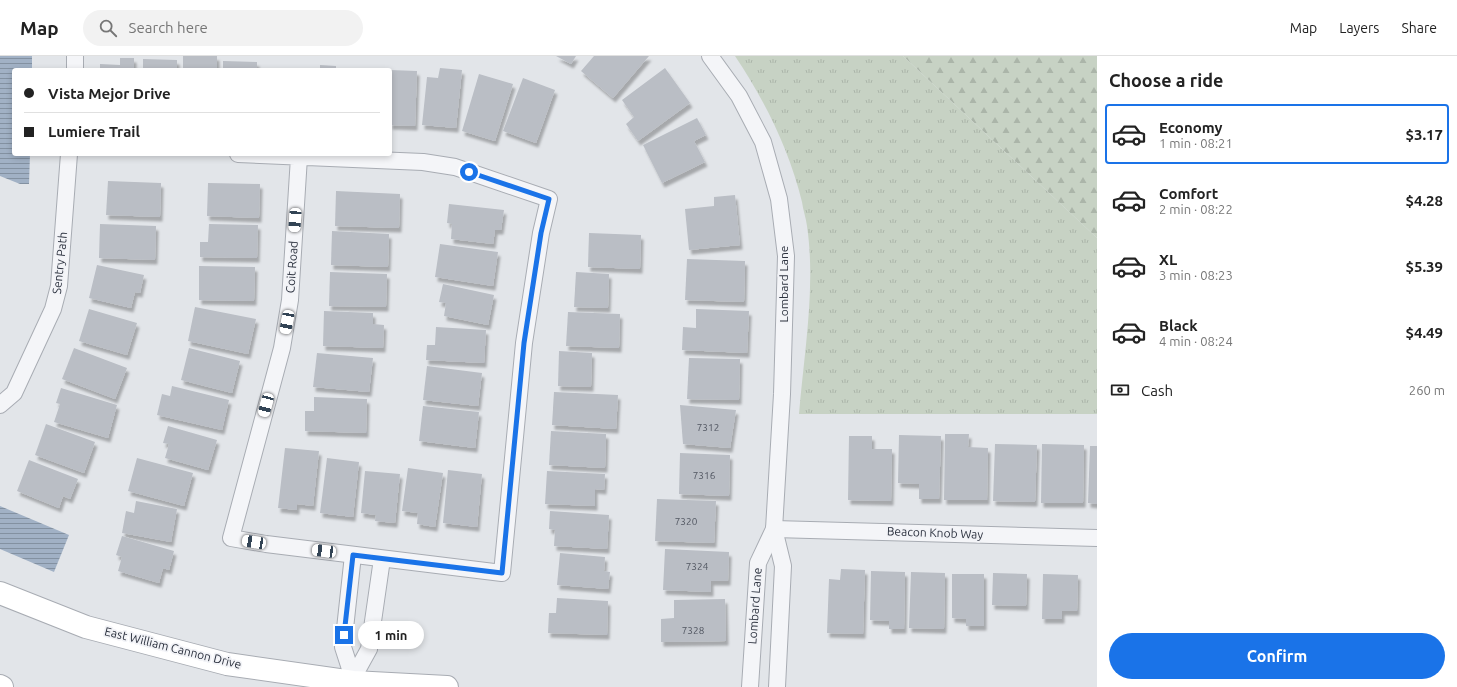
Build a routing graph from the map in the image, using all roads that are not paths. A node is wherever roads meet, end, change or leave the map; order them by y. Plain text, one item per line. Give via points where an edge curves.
1 (75, 56) edge
2 (710, 56) edge
3 (75, 68) edge
4 (69, 156) edge
5 (279, 156) edge
6 (300, 157) junction
7 (0, 405) edge
8 (774, 529) junction
9 (1097, 538) edge
10 (353, 555) junction
11 (382, 559) junction
12 (0, 593) edge
13 (447, 687) edge
14 (750, 687) edge
15 (777, 687) edge

1 - 3 street
2 - 8 street, Lombard Lane via 739,96 763,142 779,199 786,256 782,394
4 - 7 street, Sentry Path via 59,286 53,309 14,393
5 - 6 street
6 - 10 street, Coit Road via 287,322 231,538
6 - 11 street via 423,162 455,167 549,199 541,233 524,343 502,573
8 - 9 street, Beacon Knob Way
8 - 14 street, Lombard Lane via 758,563
8 - 15 street, Lombard Lane via 783,566
10 - 11 street
10 - 11 street via 343,647 353,678 369,650
12 - 13 street, East William Cannon Drive via 86,627 226,664 353,682

